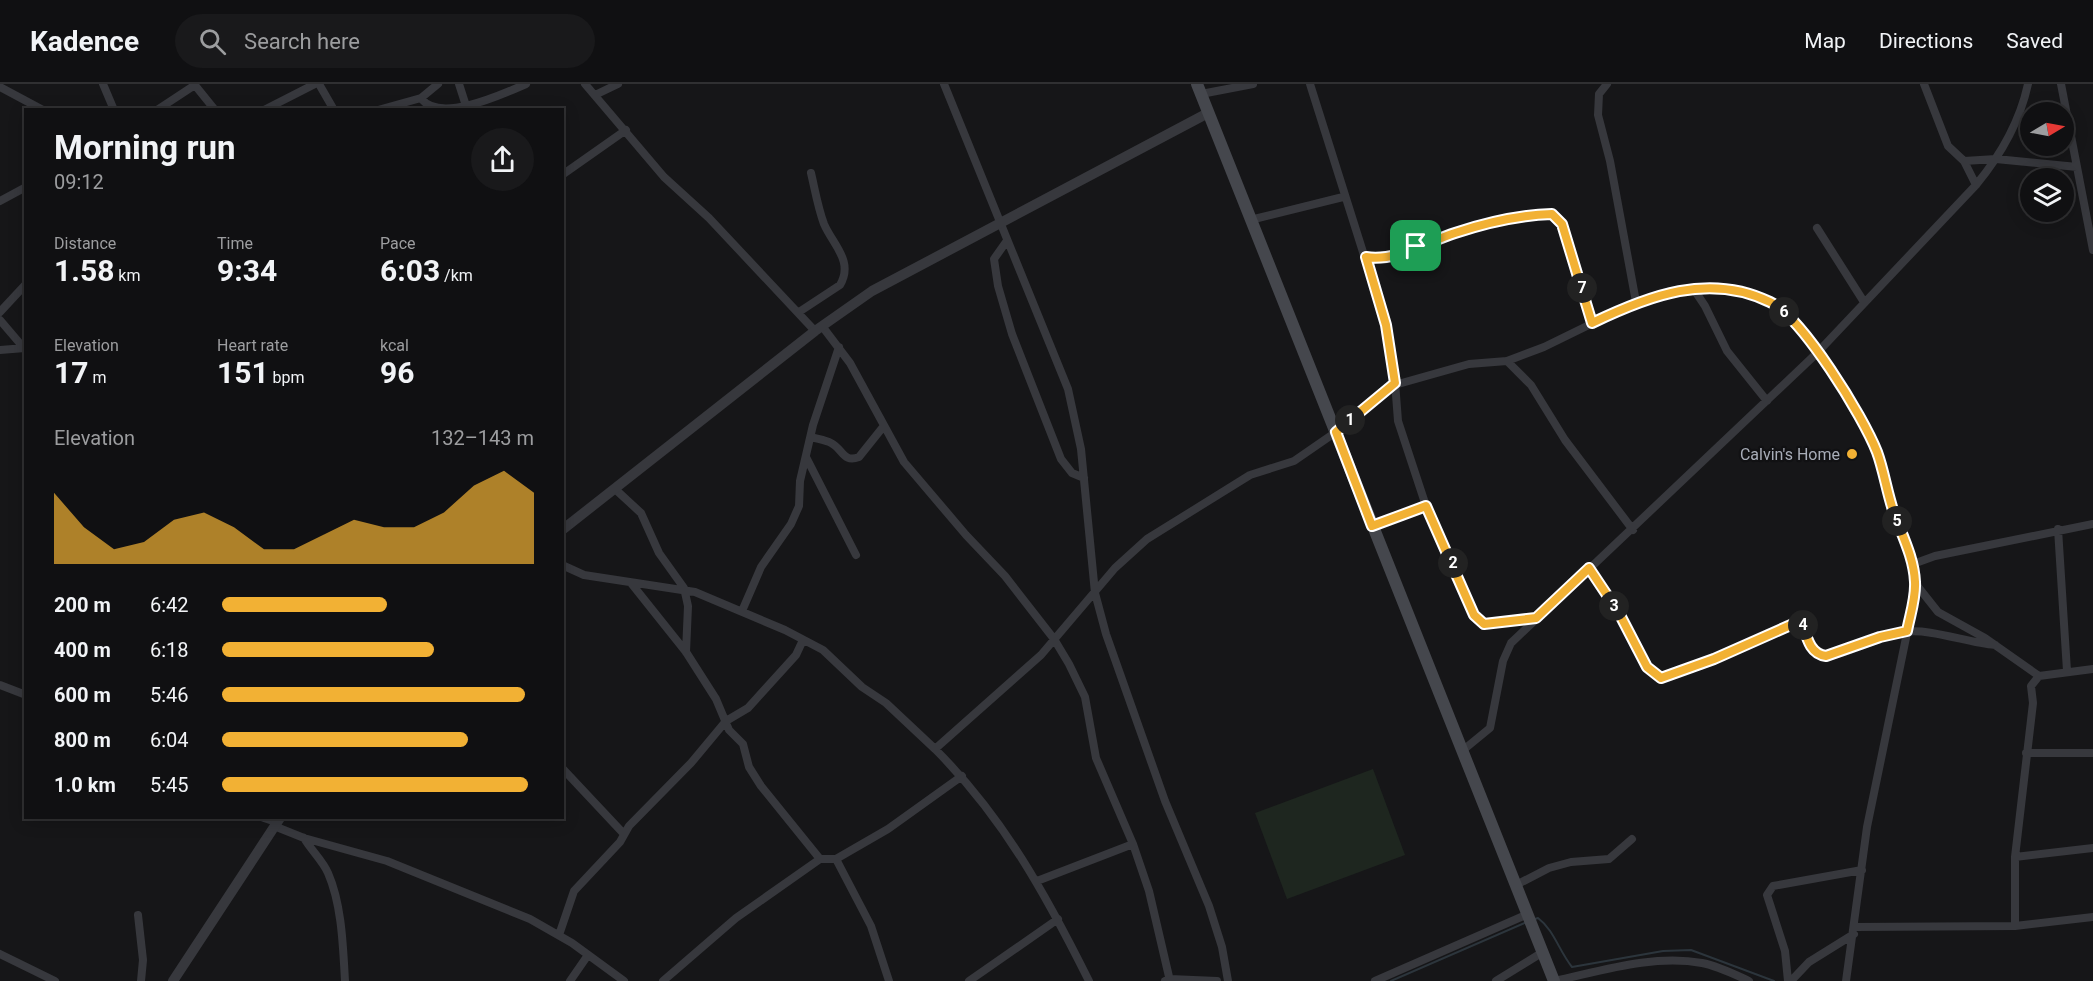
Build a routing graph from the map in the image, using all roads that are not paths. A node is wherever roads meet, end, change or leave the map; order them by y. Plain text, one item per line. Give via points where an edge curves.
1 (103, 84) edge
2 (317, 84) edge
3 (438, 84) edge
4 (459, 84) edge
5 (526, 84) edge
6 (585, 84) edge
7 (618, 84) edge
8 (944, 84) edge
9 (1253, 84) edge
10 (1310, 84) edge
11 (1607, 84) edge
12 (1924, 84) edge
13 (2028, 84) edge
14 (2061, 84) edge
15 (194, 85) edge
16 (1228, 86) edge
17 (0, 87) edge
18 (1199, 89) edge
19 (595, 94) junction
20 (423, 104) edge
21 (467, 107) edge
22 (39, 108) edge
23 (113, 108) edge
24 (160, 108) edge
25 (213, 108) edge
26 (268, 108) edge
27 (333, 108) edge
28 (393, 108) edge
29 (446, 108) edge
30 (1208, 113) junction
31 (626, 130) junction
32 (1996, 159) junction
33 (1965, 161) junction
34 (2077, 167) junction
35 (811, 173) dead end
36 (564, 174) edge
37 (1976, 185) junction
38 (24, 188) edge
39 (1343, 197) junction
40 (0, 201) edge
41 (1250, 220) junction
42 (999, 223) junction
43 (1816, 228) dead end
44 (1006, 242) junction
45 (2093, 250) edge
46 (1366, 257) junction
47 (24, 286) edge
48 (1693, 288) junction
49 (1864, 302) junction
50 (1636, 303) junction
51 (0, 312) edge
52 (799, 312) junction
53 (0, 320) edge
54 (1592, 323) junction
55 (819, 328) junction
56 (839, 347) junction
57 (24, 348) edge
58 (0, 350) edge
59 (1817, 353) junction
60 (1507, 362) junction
61 (1395, 383) junction
62 (1767, 401) junction
63 (883, 427) junction
64 (1336, 432) junction
65 (811, 438) junction
66 (806, 458) junction
67 (1084, 478) junction
68 (615, 489) junction
69 (1426, 506) junction
70 (2093, 524) edge
71 (1372, 526) junction
72 (564, 528) edge
73 (2058, 529) junction
74 (1634, 530) junction
75 (856, 555) dead end
76 (1913, 564) junction
77 (564, 566) edge
78 (1589, 568) junction
79 (631, 583) junction
80 (1916, 583) junction
81 (684, 588) junction
82 (1095, 592) junction
83 (742, 611) junction
84 (1536, 618) junction
85 (1907, 631) junction
86 (1054, 639) junction
87 (803, 640) junction
88 (1995, 645) junction
89 (686, 652) junction
90 (2093, 669) edge
91 (2067, 671) junction
92 (2039, 676) junction
93 (0, 685) edge
94 (24, 694) edge
95 (726, 722) junction
96 (935, 749) junction
97 (1462, 751) junction
98 (2026, 753) junction
99 (2093, 753) edge
100 (564, 770) edge
101 (962, 776) junction
102 (277, 822) edge
103 (623, 833) junction
104 (304, 838) junction
105 (1632, 839) dead end
106 (1133, 844) junction
107 (2093, 848) edge
108 (2015, 856) junction
109 (820, 859) junction
110 (836, 859) junction
111 (1862, 870) junction
112 (1037, 881) junction
113 (1516, 885) junction
114 (1528, 914) junction
115 (138, 915) dead end
116 (2093, 916) edge
117 (1058, 919) junction
118 (2015, 926) junction
119 (1854, 930) junction
120 (559, 935) junction
121 (1543, 952) junction
122 (0, 954) edge
123 (588, 955) junction
124 (1168, 980) edge
125 (55, 981) edge
126 (141, 981) edge
127 (173, 981) edge
128 (345, 981) edge
129 (570, 981) edge
130 (624, 981) edge
131 (663, 981) edge
132 (888, 981) edge
133 (969, 981) edge
134 (1089, 981) edge
135 (1217, 981) edge
136 (1228, 981) edge
137 (1375, 981) edge
138 (1496, 981) edge
139 (1554, 981) edge
140 (1749, 981) edge
141 (1790, 981) edge
142 (1846, 981) edge

1 - 23 street
2 - 26 street
2 - 27 street
3 - 20 street
4 - 21 street
5 - 21 street
6 - 19 street
7 - 19 street
8 - 42 street
9 - 16 street
10 - 39 street
11 - 50 street via 1599,94 1598,116
12 - 33 street via 1948,146
13 - 32 street via 2017,118
14 - 34 street
15 - 24 street
15 - 25 street
16 - 18 street
17 - 22 street
18 - 30 main road
19 - 31 street
20 - 28 street
20 - 29 street
30 - 41 main road
30 - 42 street
31 - 36 street
31 - 52 street via 664,177
32 - 33 street
32 - 34 street
32 - 37 street
33 - 37 street
34 - 45 street
35 - 52 street via 824,223 845,266 840,285
37 - 49 street
38 - 40 street
39 - 41 street
39 - 46 street
41 - 64 main road
42 - 44 street
42 - 55 street via 898,276
43 - 49 street
44 - 67 street via 1068,389
44 - 67 street via 996,254 994,268 1012,334 1061,459 1071,473
46 - 54 street via 1387,259 1471,228 1552,214 1562,224
46 - 61 street via 1386,325
47 - 51 street
48 - 50 street
48 - 59 street via 1723,288 1769,301 1782,309
48 - 62 street via 1727,351
49 - 59 street
50 - 54 street
52 - 55 street
53 - 57 street
54 - 60 street
55 - 56 street
55 - 68 street
56 - 63 street
56 - 65 street
57 - 58 street
59 - 62 street
59 - 76 street via 1857,410 1876,451
60 - 61 street via 1468,364
60 - 74 street via 1531,385 1565,440
61 - 64 street
61 - 69 street via 1398,421
62 - 74 street
63 - 65 street via 859,458 854,459 847,458 830,443
63 - 86 street via 904,462 1005,576
64 - 71 main road
64 - 82 street via 1291,463 1250,475 1147,539
65 - 66 street
66 - 75 street
66 - 83 street via 799,506 761,567
67 - 82 street
68 - 72 street
68 - 81 street via 640,513 659,553
69 - 71 street
69 - 84 street via 1477,620 1491,624
70 - 73 street
71 - 97 main road
73 - 76 street
73 - 91 street
74 - 78 street
76 - 80 street
77 - 79 street via 584,575
78 - 84 street
78 - 85 street via 1619,613 1647,667 1661,678 1793,624 1803,625 1810,645 1820,656
79 - 81 street
79 - 89 street
80 - 85 street
80 - 88 street via 1938,612
81 - 83 street
81 - 89 street via 688,606
82 - 86 street
82 - 136 street via 1153,768 1216,926
83 - 87 street
84 - 97 street via 1507,651 1490,728
85 - 88 street
85 - 111 street via 1867,827
86 - 96 street via 1025,670
86 - 106 street via 1085,697 1096,758
87 - 95 street via 796,656 748,708
87 - 96 street via 823,650
88 - 92 street
89 - 95 street via 721,707
90 - 91 street
91 - 92 street
92 - 98 street via 2031,686
93 - 94 street
95 - 103 street
95 - 109 street via 743,744 761,786
96 - 101 street
97 - 113 main road
98 - 99 street
98 - 108 street
100 - 103 street
101 - 110 street via 888,829
101 - 112 street via 1012,840
102 - 104 street
102 - 127 street
103 - 120 street via 612,852 574,891
104 - 120 street via 387,861 530,919
104 - 128 street via 333,887 343,928
105 - 113 street via 1609,859 1549,868
106 - 112 street
106 - 124 street via 1149,891
107 - 108 street
108 - 118 street
109 - 110 street
109 - 131 street via 736,918
110 - 132 street via 871,927
111 - 119 street
111 - 141 street via 1768,890
112 - 117 street
113 - 114 main road
114 - 121 main road
114 - 137 street
115 - 126 street
116 - 118 street
117 - 133 street
117 - 134 street
118 - 119 street
119 - 141 street via 1809,962
119 - 142 street
120 - 123 street
121 - 138 street
121 - 139 main road
122 - 125 street
123 - 129 street
123 - 130 street
124 - 135 street
139 - 140 street via 1674,960 1703,963

